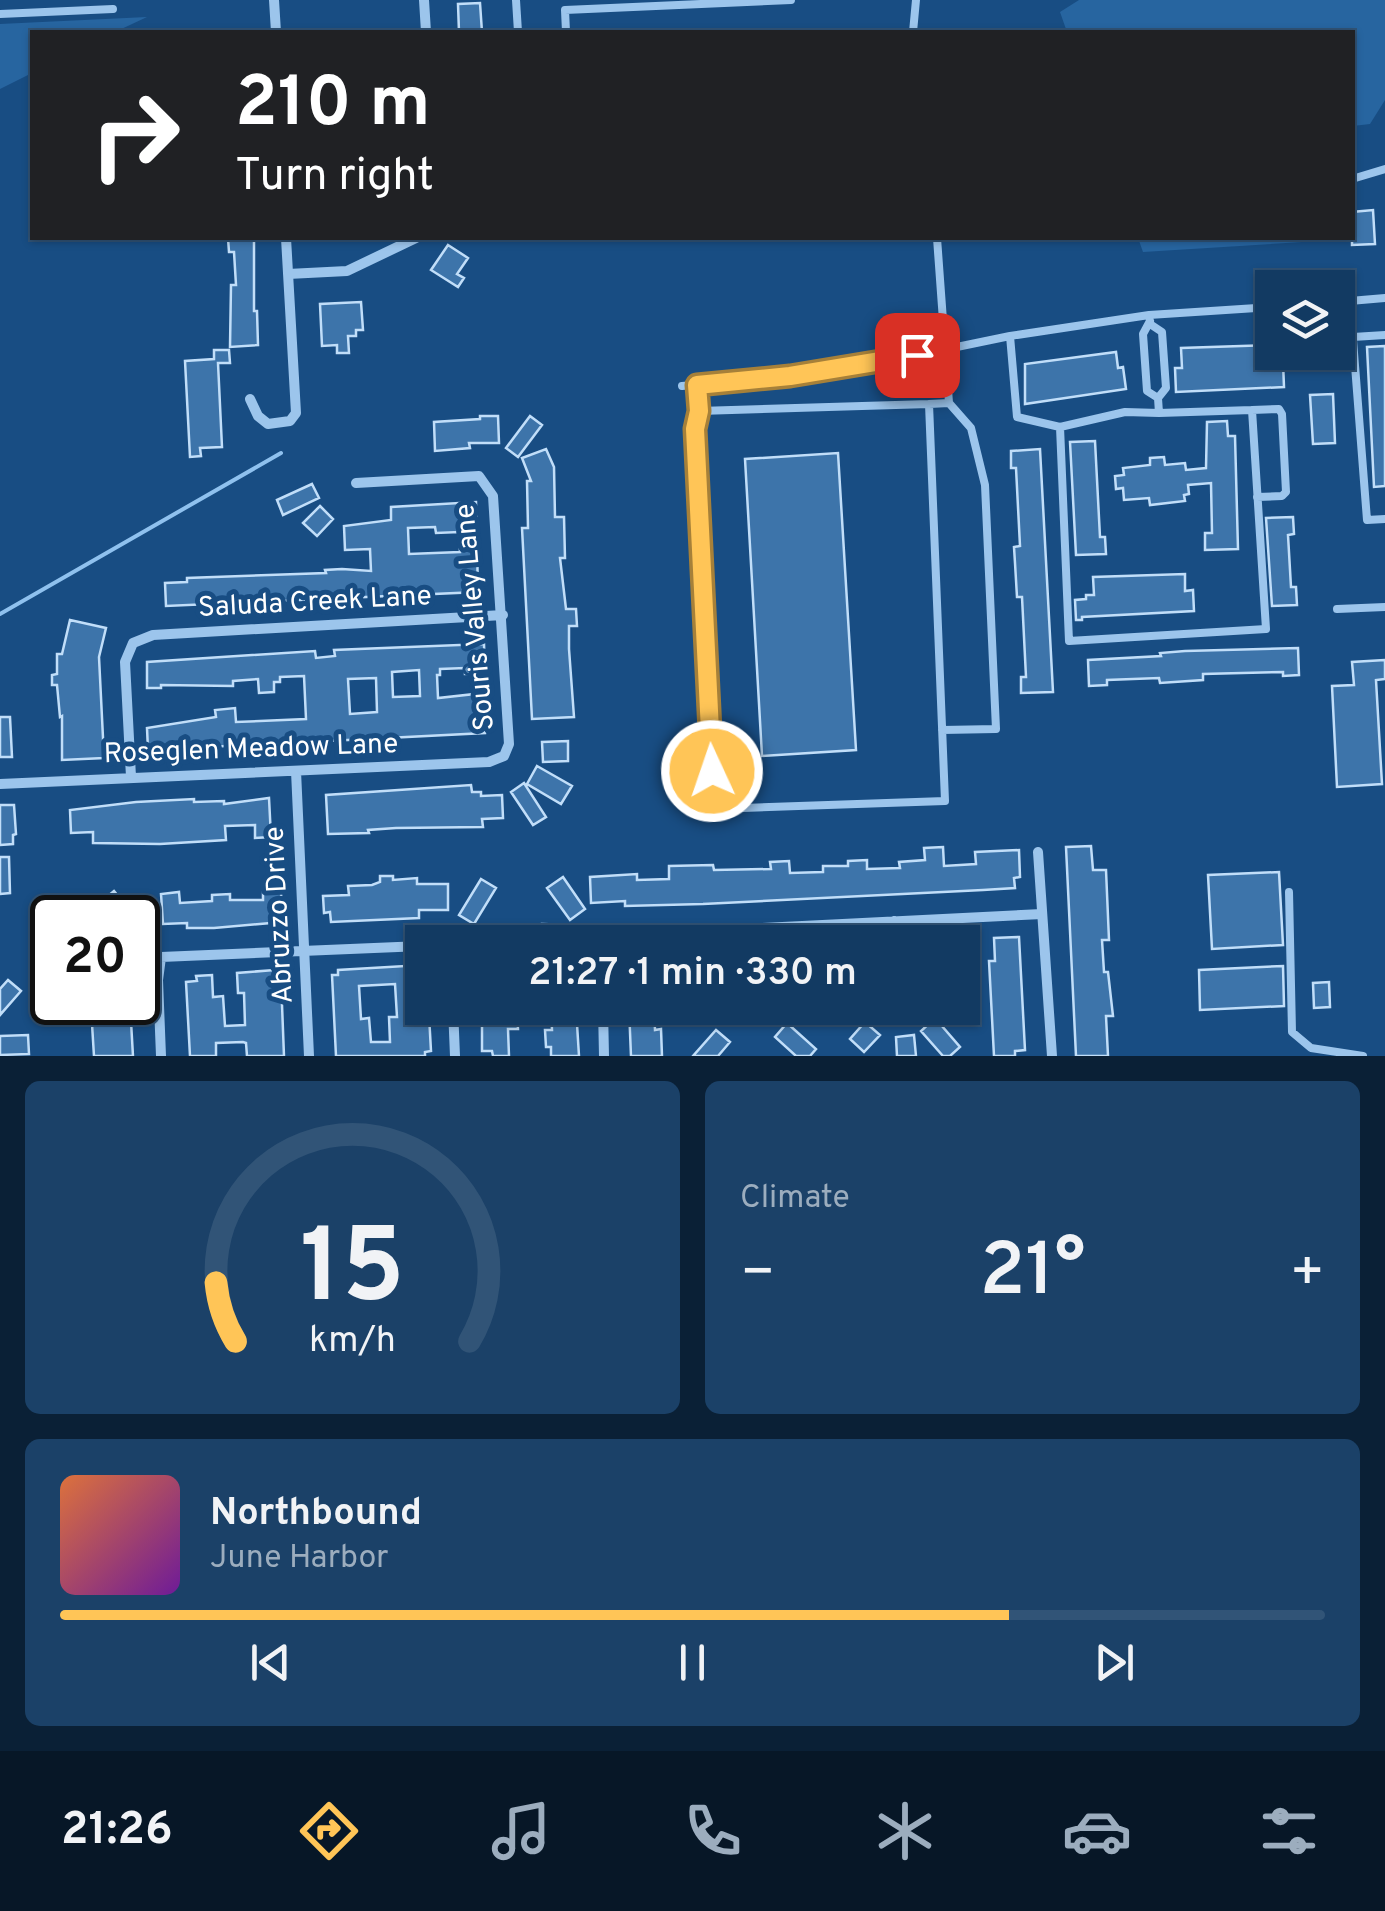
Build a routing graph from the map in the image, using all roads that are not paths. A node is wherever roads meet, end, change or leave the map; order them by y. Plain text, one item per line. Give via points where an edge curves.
1 (274, 0) edge
2 (424, 0) edge
3 (516, 0) edge
4 (791, 0) edge
5 (916, 0) edge
6 (113, 9) dead end
7 (0, 14) edge
8 (276, 30) edge
9 (426, 30) edge
10 (518, 30) edge
11 (566, 30) edge
12 (913, 30) edge
13 (1385, 169) edge
14 (1355, 178) edge
15 (286, 240) edge
16 (412, 240) edge
17 (937, 240) edge
18 (288, 274) junction
19 (1385, 298) edge
20 (1355, 301) edge
21 (1255, 308) edge
22 (1150, 319) junction
23 (1385, 335) edge
24 (1010, 336) junction
25 (1355, 337) edge
26 (946, 349) junction
27 (1355, 363) edge
28 (697, 385) junction
29 (682, 386) dead end
30 (1158, 398) junction
31 (250, 400) dead end
32 (949, 403) junction
33 (929, 404) junction
34 (1252, 410) junction
35 (699, 411) junction
36 (1159, 413) junction
37 (1060, 427) junction
38 (356, 483) dead end
39 (1258, 497) junction
40 (1385, 519) edge
41 (1385, 607) edge
42 (1337, 610) dead end
43 (502, 615) junction
44 (942, 730) junction
45 (504, 756) joint
46 (296, 772) junction
47 (131, 778) junction
48 (0, 784) edge
49 (1038, 852) dead end
50 (1288, 892) dead end
51 (1042, 914) junction
52 (894, 922) junction
53 (831, 925) edge
54 (894, 925) edge
55 (405, 946) edge
56 (304, 949) junction
57 (453, 1025) edge
58 (603, 1025) edge
59 (161, 1056) edge
60 (309, 1056) edge
61 (455, 1056) edge
62 (604, 1056) edge
63 (1052, 1056) edge
64 (1362, 1056) edge

1 - 8 street
2 - 9 street
3 - 10 lane
4 - 11 lane via 565,10
5 - 12 lane
6 - 7 lane
13 - 14 lane
15 - 18 street
16 - 18 street via 347,271
17 - 26 lane
18 - 31 street via 296,412 290,421 268,424
19 - 20 lane
21 - 22 lane
22 - 24 lane
22 - 30 lane via 1162,332 1166,388
22 - 30 lane via 1143,334 1147,391
23 - 25 lane
24 - 26 lane
24 - 37 lane via 1017,417
26 - 28 lane
26 - 32 lane
27 - 40 lane via 1367,520
28 - 29 lane
28 - 35 lane
30 - 36 lane
32 - 33 lane
32 - 44 lane via 971,428 985,485 996,729
33 - 35 lane
33 - 44 lane
34 - 36 lane
34 - 39 lane
34 - 39 lane via 1282,414 1286,492
35 - 44 lane via 714,809 945,801
36 - 37 lane via 1125,412
37 - 39 lane via 1069,642 1266,629
38 - 43 street, Souris Valley Lane via 479,476 493,496
41 - 42 lane
43 - 45 street, Souris Valley Lane via 510,744
43 - 47 street, Saluda Creek Lane via 153,635 132,643 126,662
45 - 46 street, Roseglen Meadow Lane
46 - 47 street, Roseglen Meadow Lane
46 - 56 street, Abruzzo Drive
47 - 48 street, Roseglen Meadow Lane
49 - 51 street
50 - 64 lane via 1292,1032 1312,1048
51 - 52 street
51 - 63 street
52 - 53 street
52 - 54 street
55 - 56 street
56 - 59 street via 161,957
56 - 60 street, Abruzzo Drive
57 - 61 street
58 - 62 street

